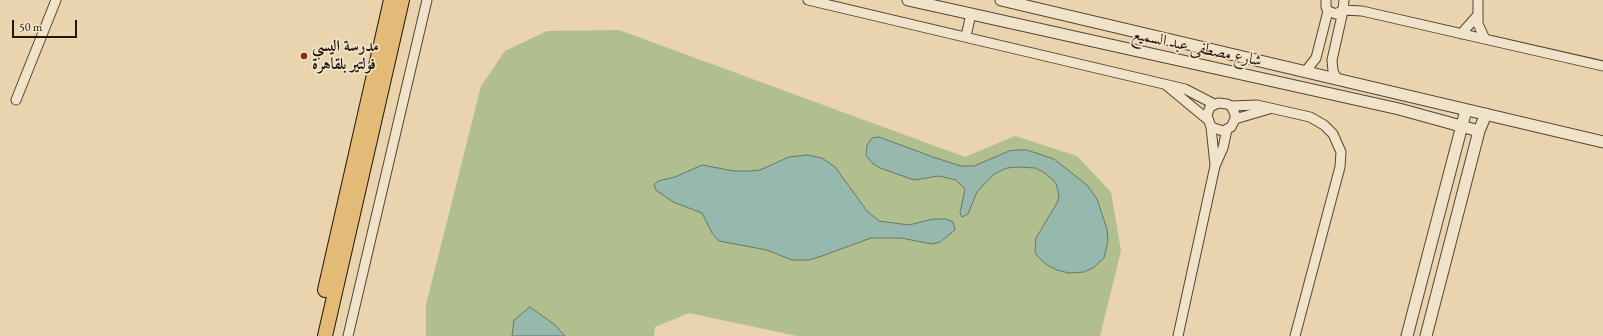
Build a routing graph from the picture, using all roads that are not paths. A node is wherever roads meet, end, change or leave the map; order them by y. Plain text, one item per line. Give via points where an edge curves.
1 (56, 0) edge
2 (391, 0) edge
3 (402, 0) edge
4 (427, 0) edge
5 (808, 0) edge
6 (908, 0) edge
7 (1001, 0) edge
8 (1326, 0) edge
9 (1345, 0) edge
10 (1478, 0) edge
11 (1343, 10) junction
12 (1328, 11) junction
13 (1362, 11) junction
14 (971, 14) junction
15 (1477, 16) junction
16 (1461, 34) junction
17 (966, 36) junction
18 (1485, 39) junction
19 (1603, 66) edge
20 (1305, 72) junction
21 (1337, 79) junction
22 (1165, 84) junction
23 (16, 100) dead end
24 (1214, 104) junction
25 (1231, 106) junction
26 (1269, 109) junction
27 (1466, 110) junction
28 (1486, 114) junction
29 (1235, 119) junction
30 (1209, 123) junction
31 (1461, 127) junction
32 (1227, 129) junction
33 (1479, 132) junction
34 (1603, 142) edge
35 (1215, 166) junction
36 (315, 336) edge
37 (325, 336) edge
38 (348, 336) edge
39 (1178, 336) edge
40 (1295, 336) edge
41 (1407, 336) edge
42 (1426, 336) edge

1 - 23 street
2 - 36 main road
3 - 37 main road
4 - 38 street
5 - 17 street
6 - 14 street, شارع مصطفى عبد السميع
7 - 20 street, شارع مصطفى عبد السميع
8 - 12 street
9 - 11 street
9 - 13 street
10 - 15 street
11 - 12 street via 1336,14
11 - 13 street
11 - 21 street via 1332,60
12 - 20 street via 1316,58
13 - 16 street
14 - 17 street
14 - 31 street, شارع مصطفى عبد السميع via 1391,107
15 - 16 street
15 - 18 street
16 - 18 street
17 - 22 street
18 - 19 street
20 - 21 street, شارع مصطفى عبد السميع
21 - 27 street, شارع مصطفى عبد السميع
22 - 24 street via 1185,89
22 - 30 street
24 - 25 street via 1222,102
24 - 30 street via 1208,111
25 - 26 street via 1248,104
25 - 29 street
26 - 29 street
26 - 40 street via 1310,117 1324,125 1338,142 1341,152 1340,167
27 - 28 street, شارع مصطفى عبد السميع
27 - 31 street
28 - 33 street
28 - 34 street, شارع مصطفى عبد السميع
29 - 32 street
30 - 32 street via 1219,130
30 - 35 street
31 - 33 street, شارع مصطفى عبد السميع
31 - 41 street
32 - 35 street via 1223,148
33 - 42 street
35 - 39 street

